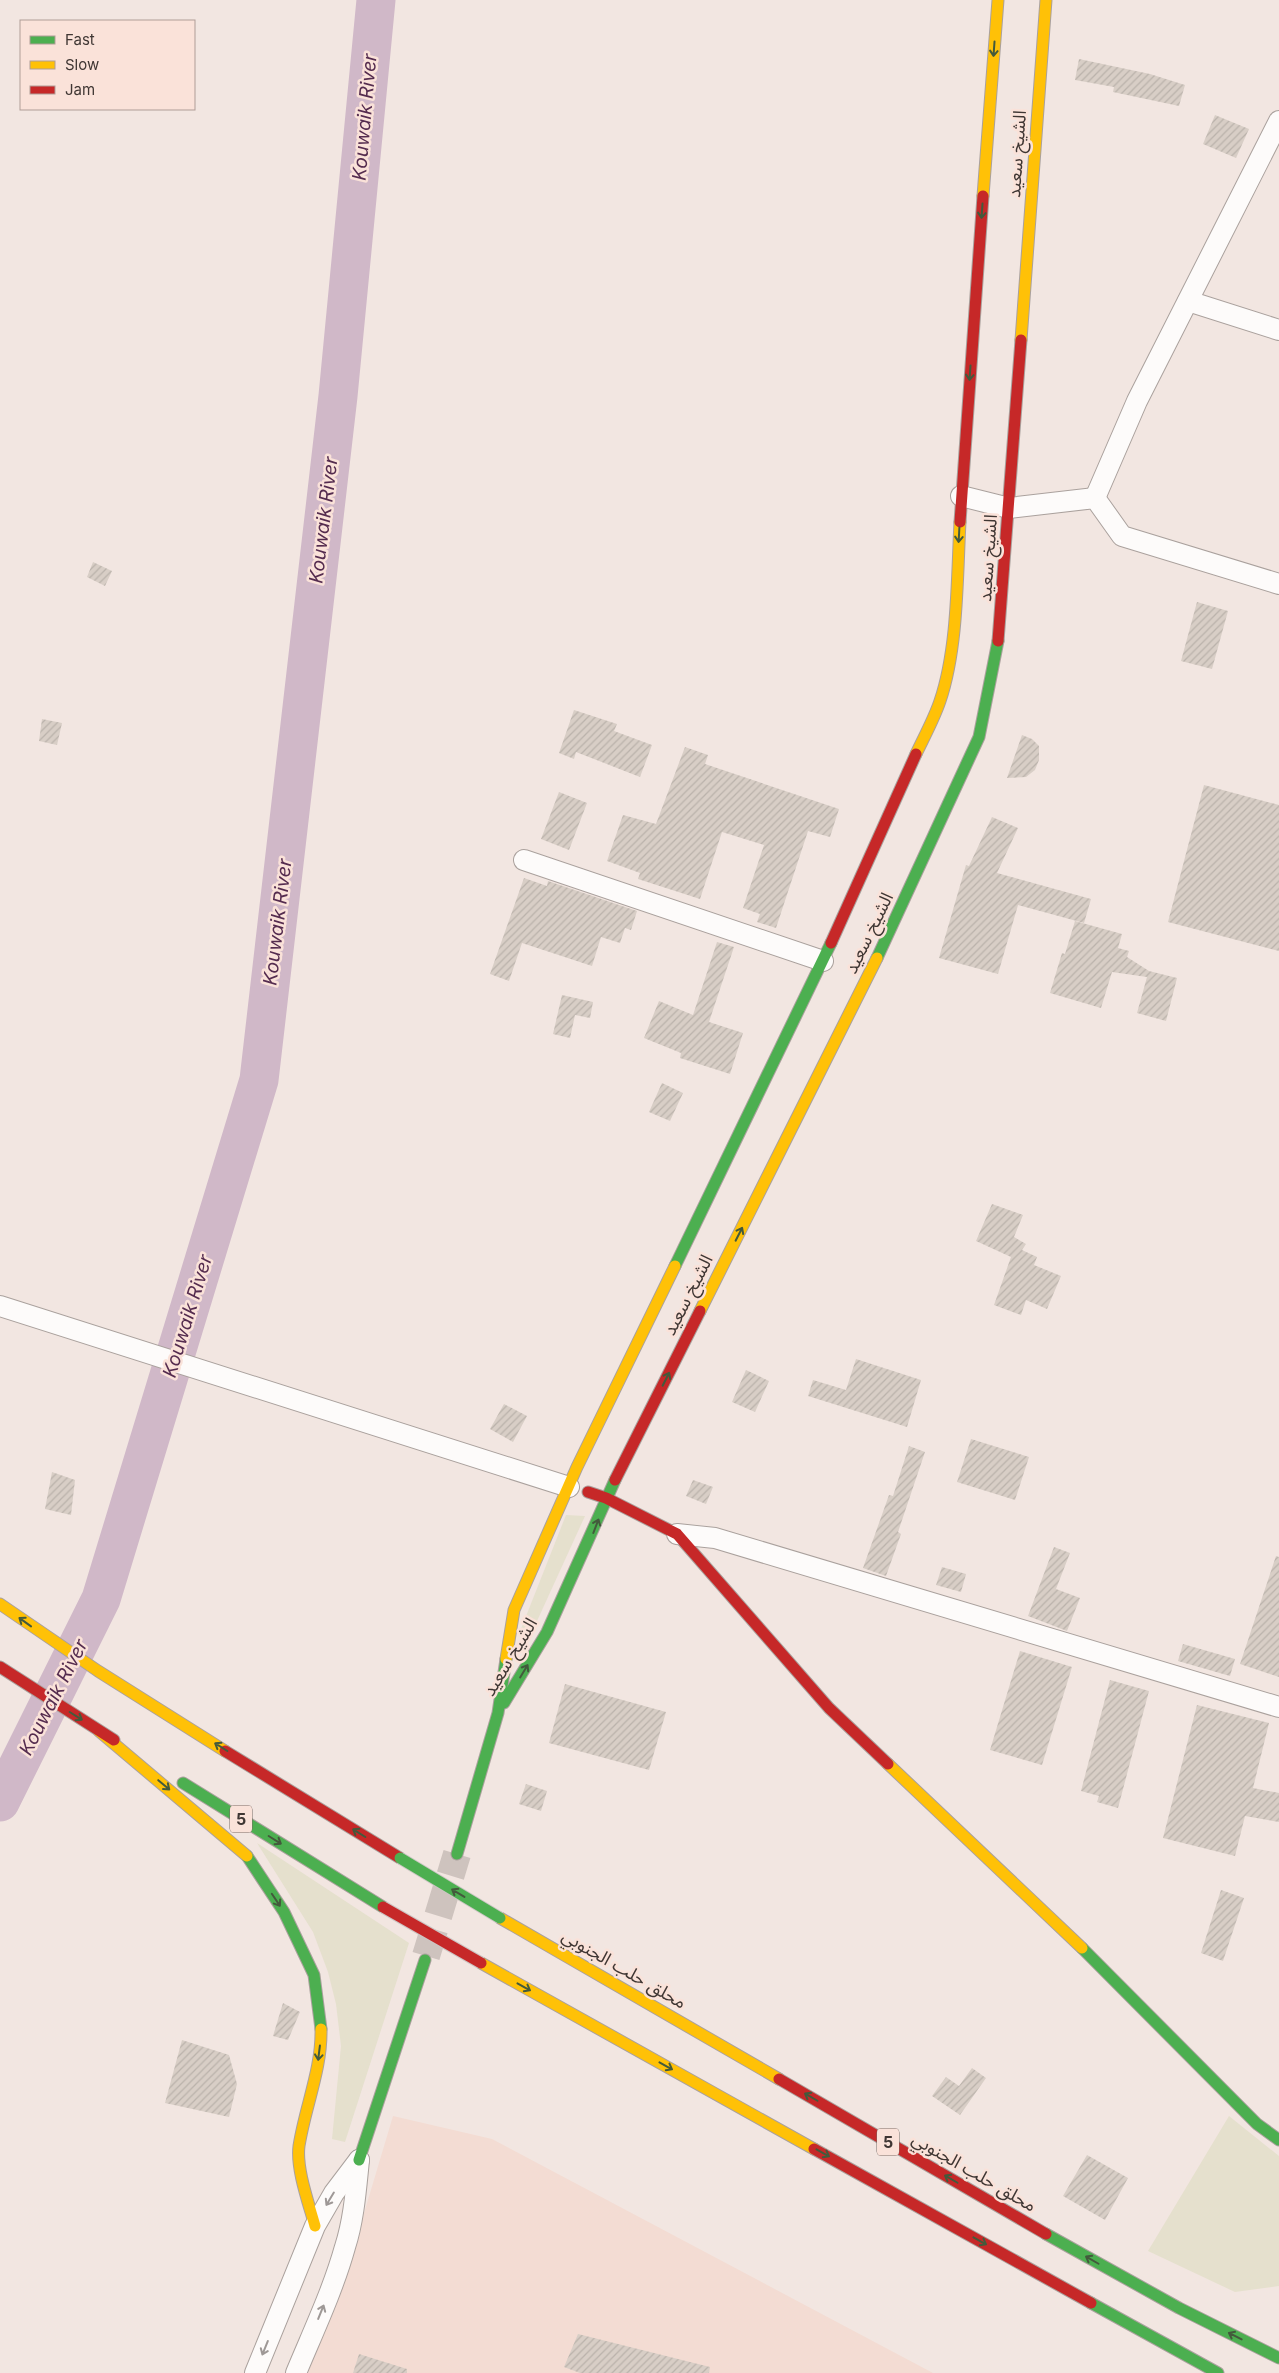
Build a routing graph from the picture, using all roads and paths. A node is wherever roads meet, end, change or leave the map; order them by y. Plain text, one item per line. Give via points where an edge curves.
1 (998, 0) edge
2 (1046, 0) edge
3 (1279, 121) edge
4 (1188, 301) junction
5 (1279, 330) edge
6 (961, 496) junction
7 (1095, 498) junction
8 (1009, 508) junction
9 (1279, 584) edge
10 (524, 860) dead end
11 (823, 962) junction
12 (0, 1306) edge
13 (569, 1487) junction
14 (606, 1498) junction
15 (677, 1534) junction
16 (0, 1604) edge
17 (0, 1667) edge
18 (1279, 1707) edge
19 (498, 1712) junction
20 (100, 1731) junction
21 (456, 1854) tunnel mouth
22 (425, 1960) tunnel mouth
23 (1279, 2140) edge
24 (358, 2160) junction
25 (315, 2226) junction
26 (1279, 2358) edge
27 (255, 2373) edge
28 (296, 2373) edge
29 (1218, 2373) edge

1 -> 6 main road, الشيخ سعيد
2 - 8 main road, الشيخ سعيد
3 - 4 street
4 - 5 street
4 - 7 street via 1137,401
6 - 8 street
6 -> 11 main road, الشيخ سعيد via 956,601 940,701
7 - 8 street
7 - 9 street via 1122,536
14 -> 8 main road, الشيخ سعيد via 879,954 979,737 1001,619
10 - 11 street
11 - 13 main road, الشيخ سعيد
12 - 13 street
13 - 14 main road
13 - 19 main road, الشيخ سعيد via 514,1610
14 - 15 main road
19 -> 14 main road, الشيخ سعيد via 547,1632
15 - 18 street via 715,1538
15 - 23 main road via 828,1708 1122,1986 1257,2124
26 -> 16 main road, محلق حلب الجنوبي / 5, bridge via 1107,2269 500,1918 126,1688
17 -> 20 main road, 5
19 - 21 main road
20 -> 25 main road via 246,1854 284,1912 314,1975 321,2031 315,2082 299,2148
20 -> 29 main road, 5, bridge via 383,1907
22 - 24 main road
24 -> 25 street
28 -> 24 street via 346,2246 354,2209
25 -> 27 street

